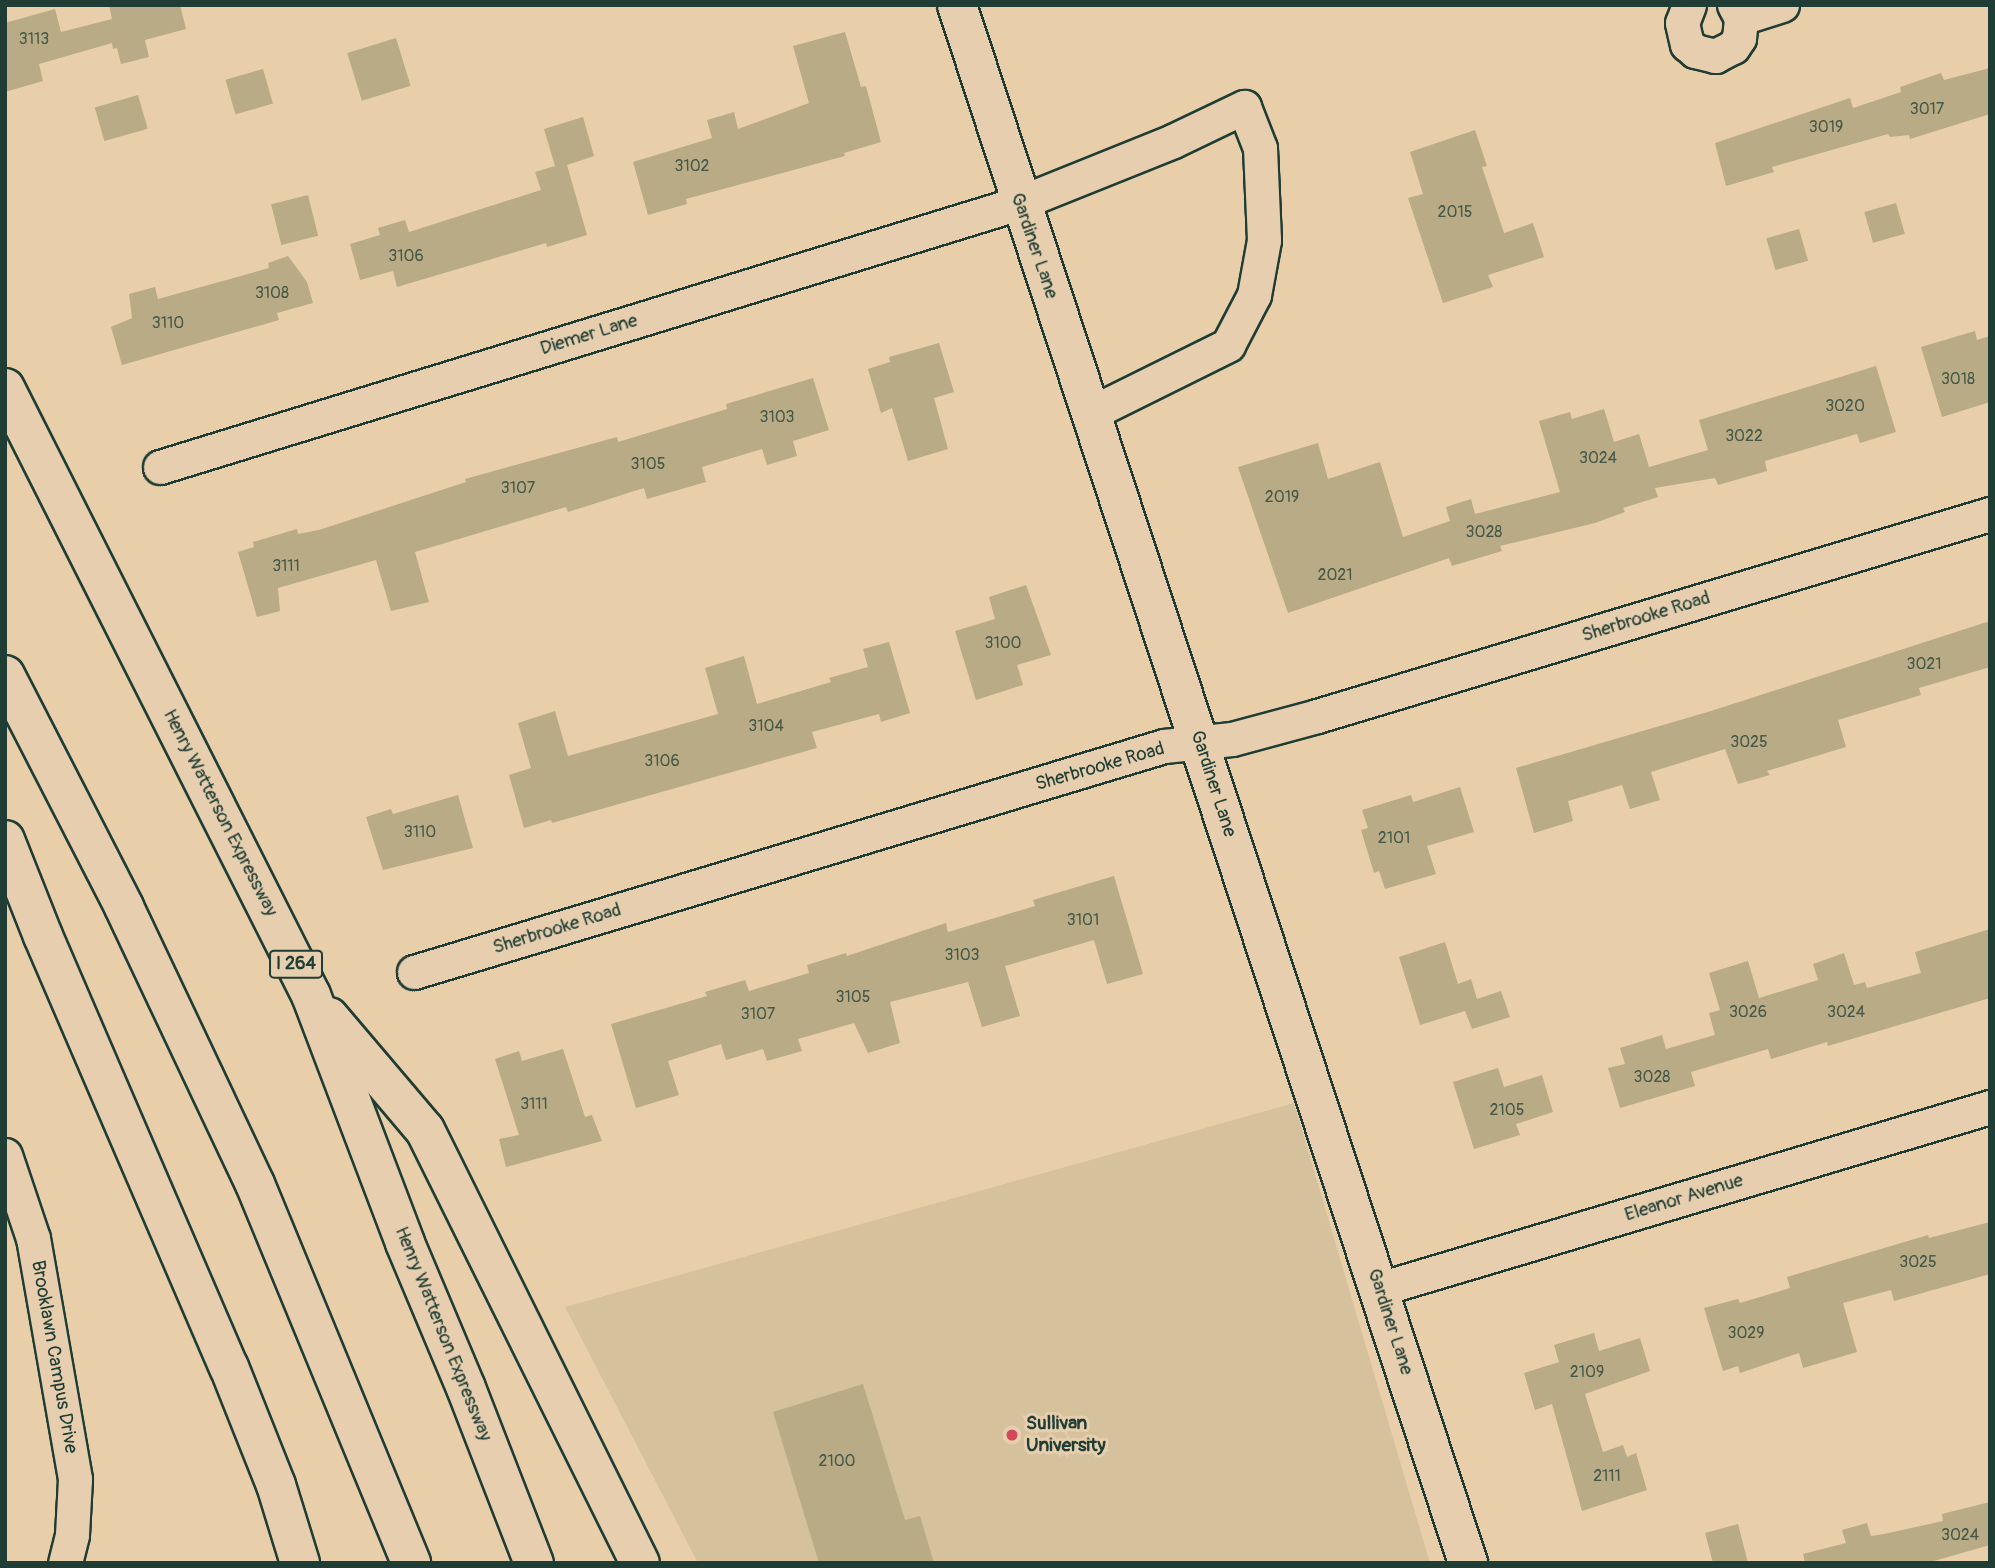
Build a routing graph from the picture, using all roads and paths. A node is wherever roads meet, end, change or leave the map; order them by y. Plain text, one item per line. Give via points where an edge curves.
1 (957, 5) edge
2 (1689, 5) edge
3 (1782, 5) edge
4 (1738, 11) edge
5 (1019, 203) junction
6 (5, 388) edge
7 (1091, 413) junction
8 (160, 467) dead end
9 (1990, 514) edge
10 (5, 675) edge
11 (1200, 743) junction
12 (5, 840) edge
13 (414, 972) dead end
14 (311, 995) junction
15 (1990, 1107) edge
16 (5, 1155) edge
17 (1379, 1289) junction
18 (65, 1563) edge
19 (300, 1563) edge
20 (411, 1563) edge
21 (534, 1563) edge
22 (640, 1563) edge
23 (1468, 1563) edge

1 - 5 main road, Gardiner Lane
2 - 4 street via 1682,34 1704,55 1715,56 1734,47 1739,38
3 - 4 street
5 - 7 main road, Gardiner Lane
5 - 7 street, Diemer Lane via 1244,107 1261,148 1265,240 1254,295 1228,345
5 - 8 street, Diemer Lane
6 - 14 main road, Henry Watterson Expressway / I 264
7 - 11 main road, Gardiner Lane
9 - 11 street, Sherbrooke Road via 1317,716
10 - 20 main road via 129,918 255,1184
11 - 13 street, Sherbrooke Road via 1164,746
11 - 17 main road, Gardiner Lane
12 - 19 main road via 229,1367 276,1485
14 - 21 main road, Henry Watterson Expressway / I 264
14 - 22 main road via 425,1130
15 - 17 street, Eleanor Avenue
16 - 18 street, Brooklawn Campus Drive via 33,1238 75,1479 72,1535
17 - 23 main road, Gardiner Lane

